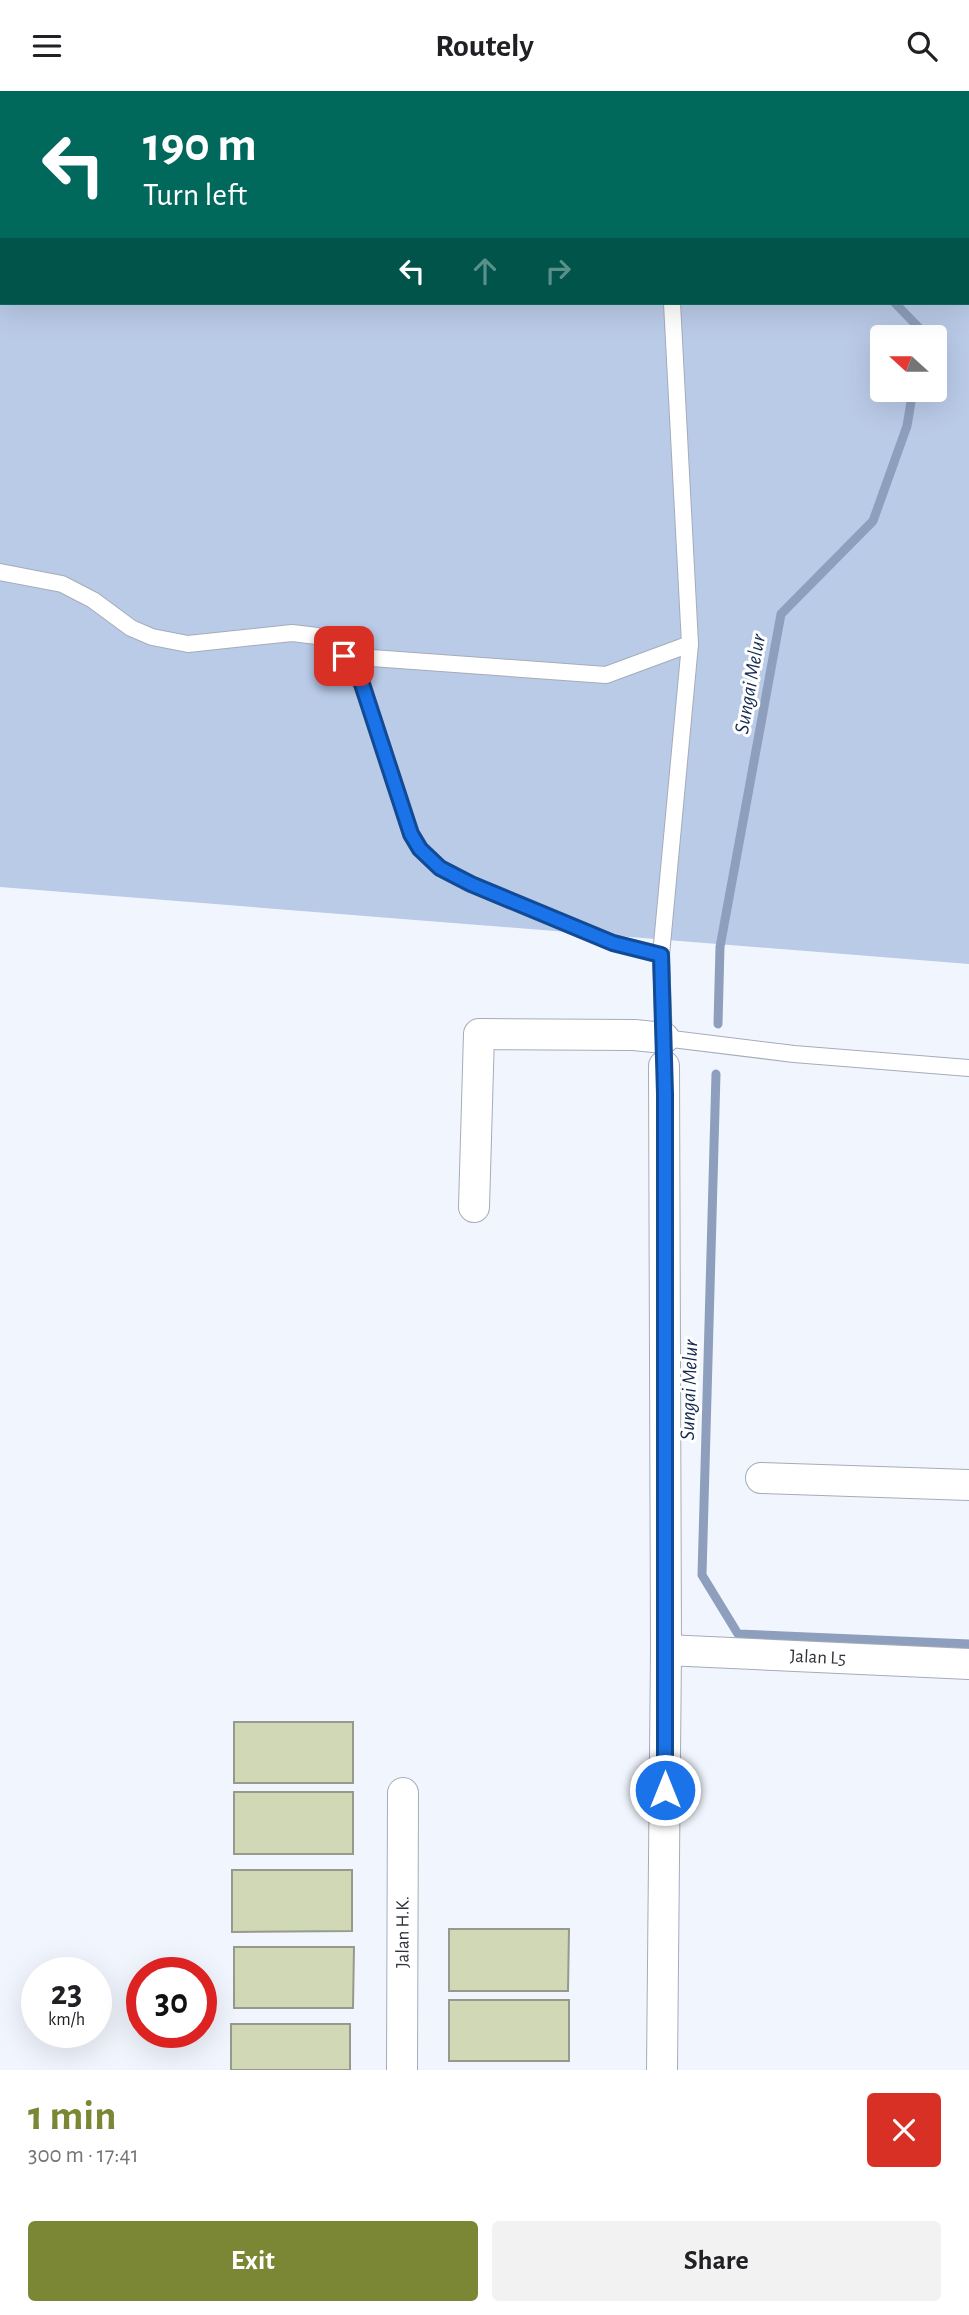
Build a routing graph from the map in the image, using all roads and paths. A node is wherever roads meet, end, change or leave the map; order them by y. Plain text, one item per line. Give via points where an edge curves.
1 (672, 305) edge
2 (0, 572) edge
3 (690, 644) junction
4 (344, 656) junction
5 (661, 955) junction
6 (664, 1052) junction
7 (969, 1068) edge
8 (474, 1207) dead end
9 (761, 1478) dead end
10 (969, 1485) edge
11 (666, 1650) junction
12 (969, 1664) edge
13 (403, 1793) dead end
14 (402, 2070) edge
15 (662, 2070) edge

1 - 3 lane
2 - 4 lane via 62,584 152,637 188,644 292,633 317,636
3 - 4 lane via 606,675
3 - 5 lane
4 - 5 lane via 362,684 411,834 440,868 613,943
5 - 6 lane
6 - 7 lane via 794,1054
6 - 8 street via 621,1034 479,1034
6 - 11 street
9 - 10 street
11 - 12 street, Jalan L5
11 - 15 street
13 - 14 street, Jalan H.K.

